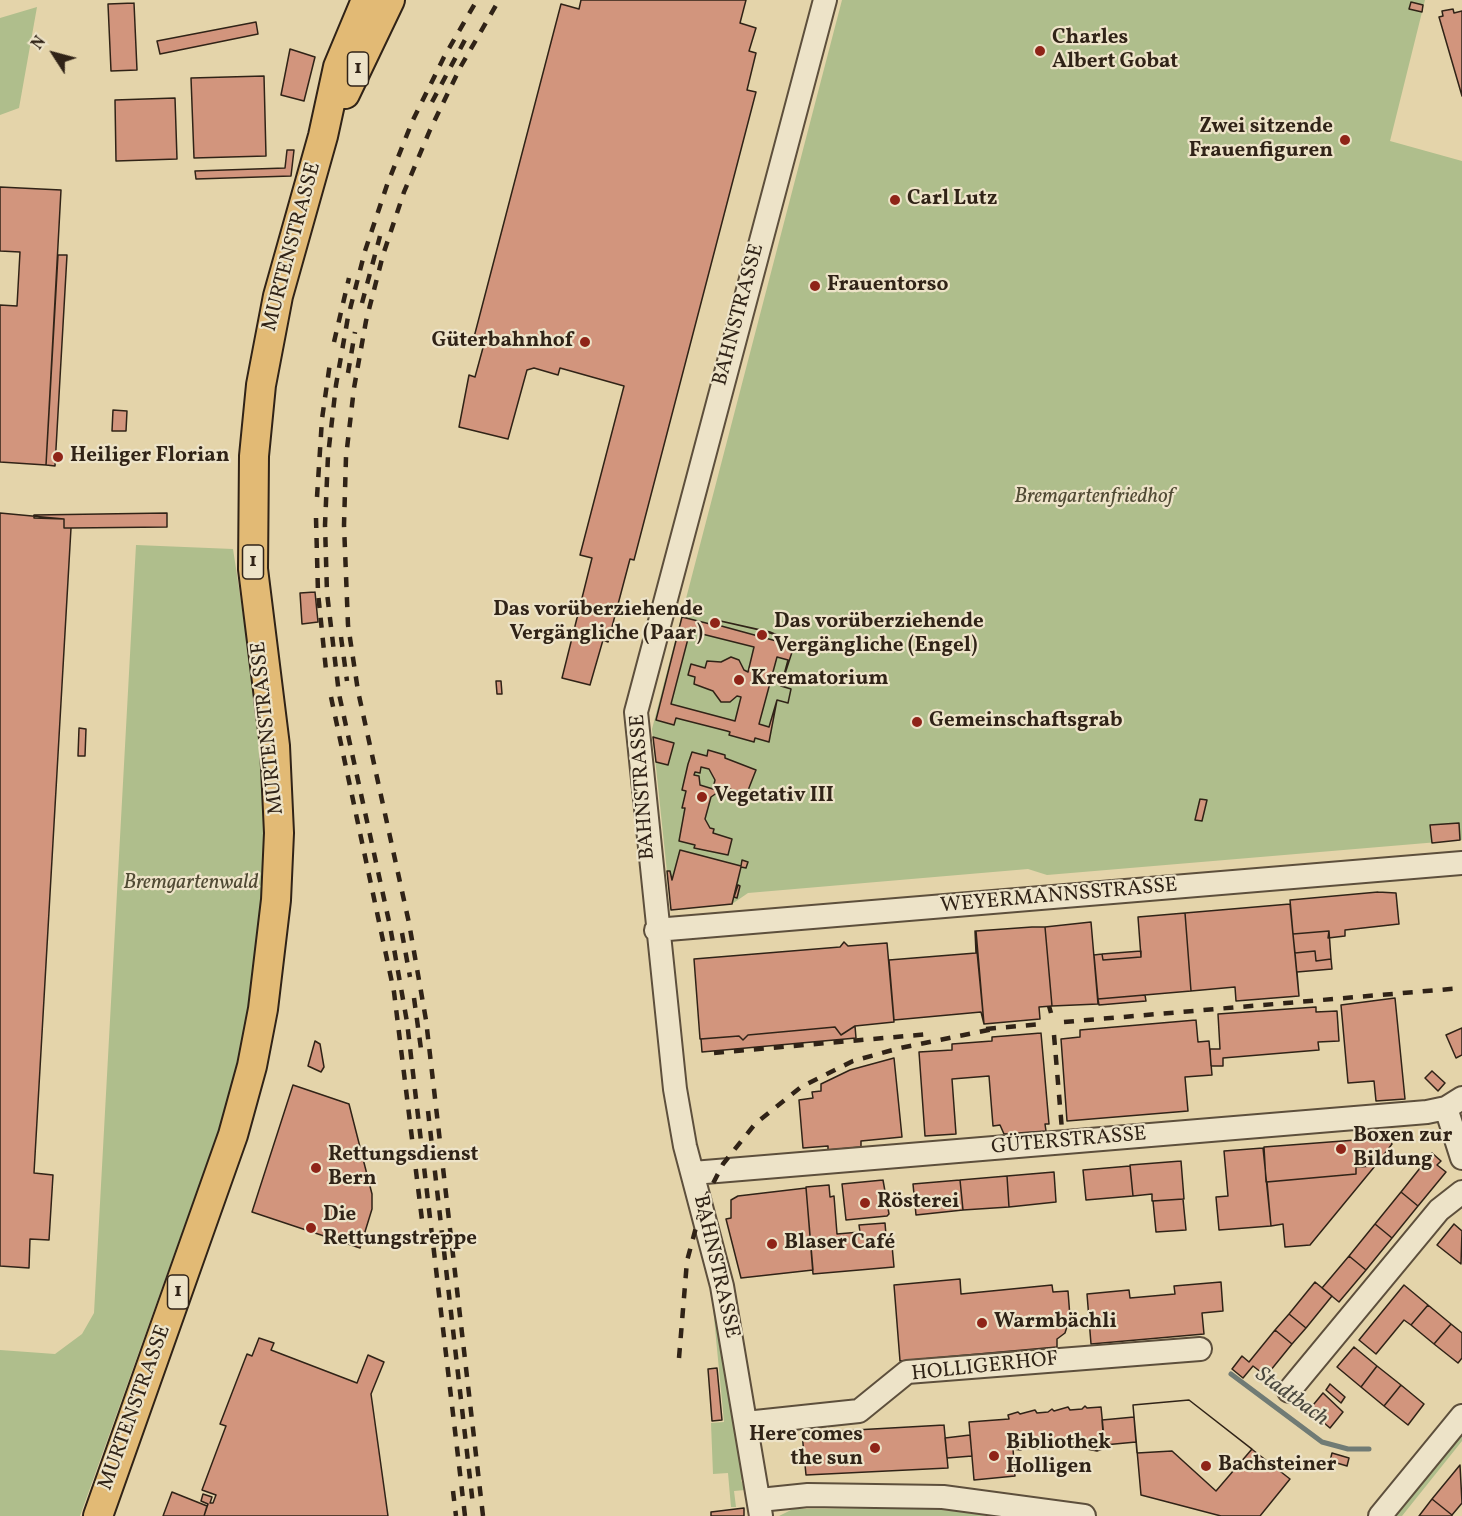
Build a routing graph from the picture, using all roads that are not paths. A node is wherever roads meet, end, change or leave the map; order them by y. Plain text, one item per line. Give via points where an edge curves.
1 (366, 0) edge
2 (390, 0) edge
3 (825, 0) edge
4 (323, 136) junction
5 (1462, 863) edge
6 (656, 930) junction
7 (1454, 1103) edge
8 (1462, 1158) edge
9 (693, 1173) junction
10 (1462, 1192) edge
11 (1200, 1349) dead end
12 (1289, 1391) dead end
13 (1462, 1416) edge
14 (746, 1423) junction
15 (761, 1508) edge
16 (98, 1516) edge
17 (1083, 1516) edge
18 (1380, 1516) edge

1 - 4 main road, MURTENSTRASSE / 1 via 338,67
2 - 4 main road, MURTENSTRASSE / 1
3 - 6 street, BAHNSTRASSE via 638,700 636,729
4 - 16 main road, MURTENSTRASSE / 1 via 270,333 254,456 253,569 279,811 276,900 263,1009 233,1135
5 - 6 street, WEYERMANNSSTRASSE
6 - 9 street, BAHNSTRASSE via 675,1089
7 - 8 street, GÜTERSTRASSE
7 - 9 street, GÜTERSTRASSE via 1427,1112
9 - 14 street, BAHNSTRASSE via 722,1286
10 - 12 street via 1439,1209
11 - 14 street, HOLLIGERHOF via 907,1372 858,1411
13 - 18 street
14 - 15 street, BAHNSTRASSE
15 - 17 street via 808,1496 943,1497

